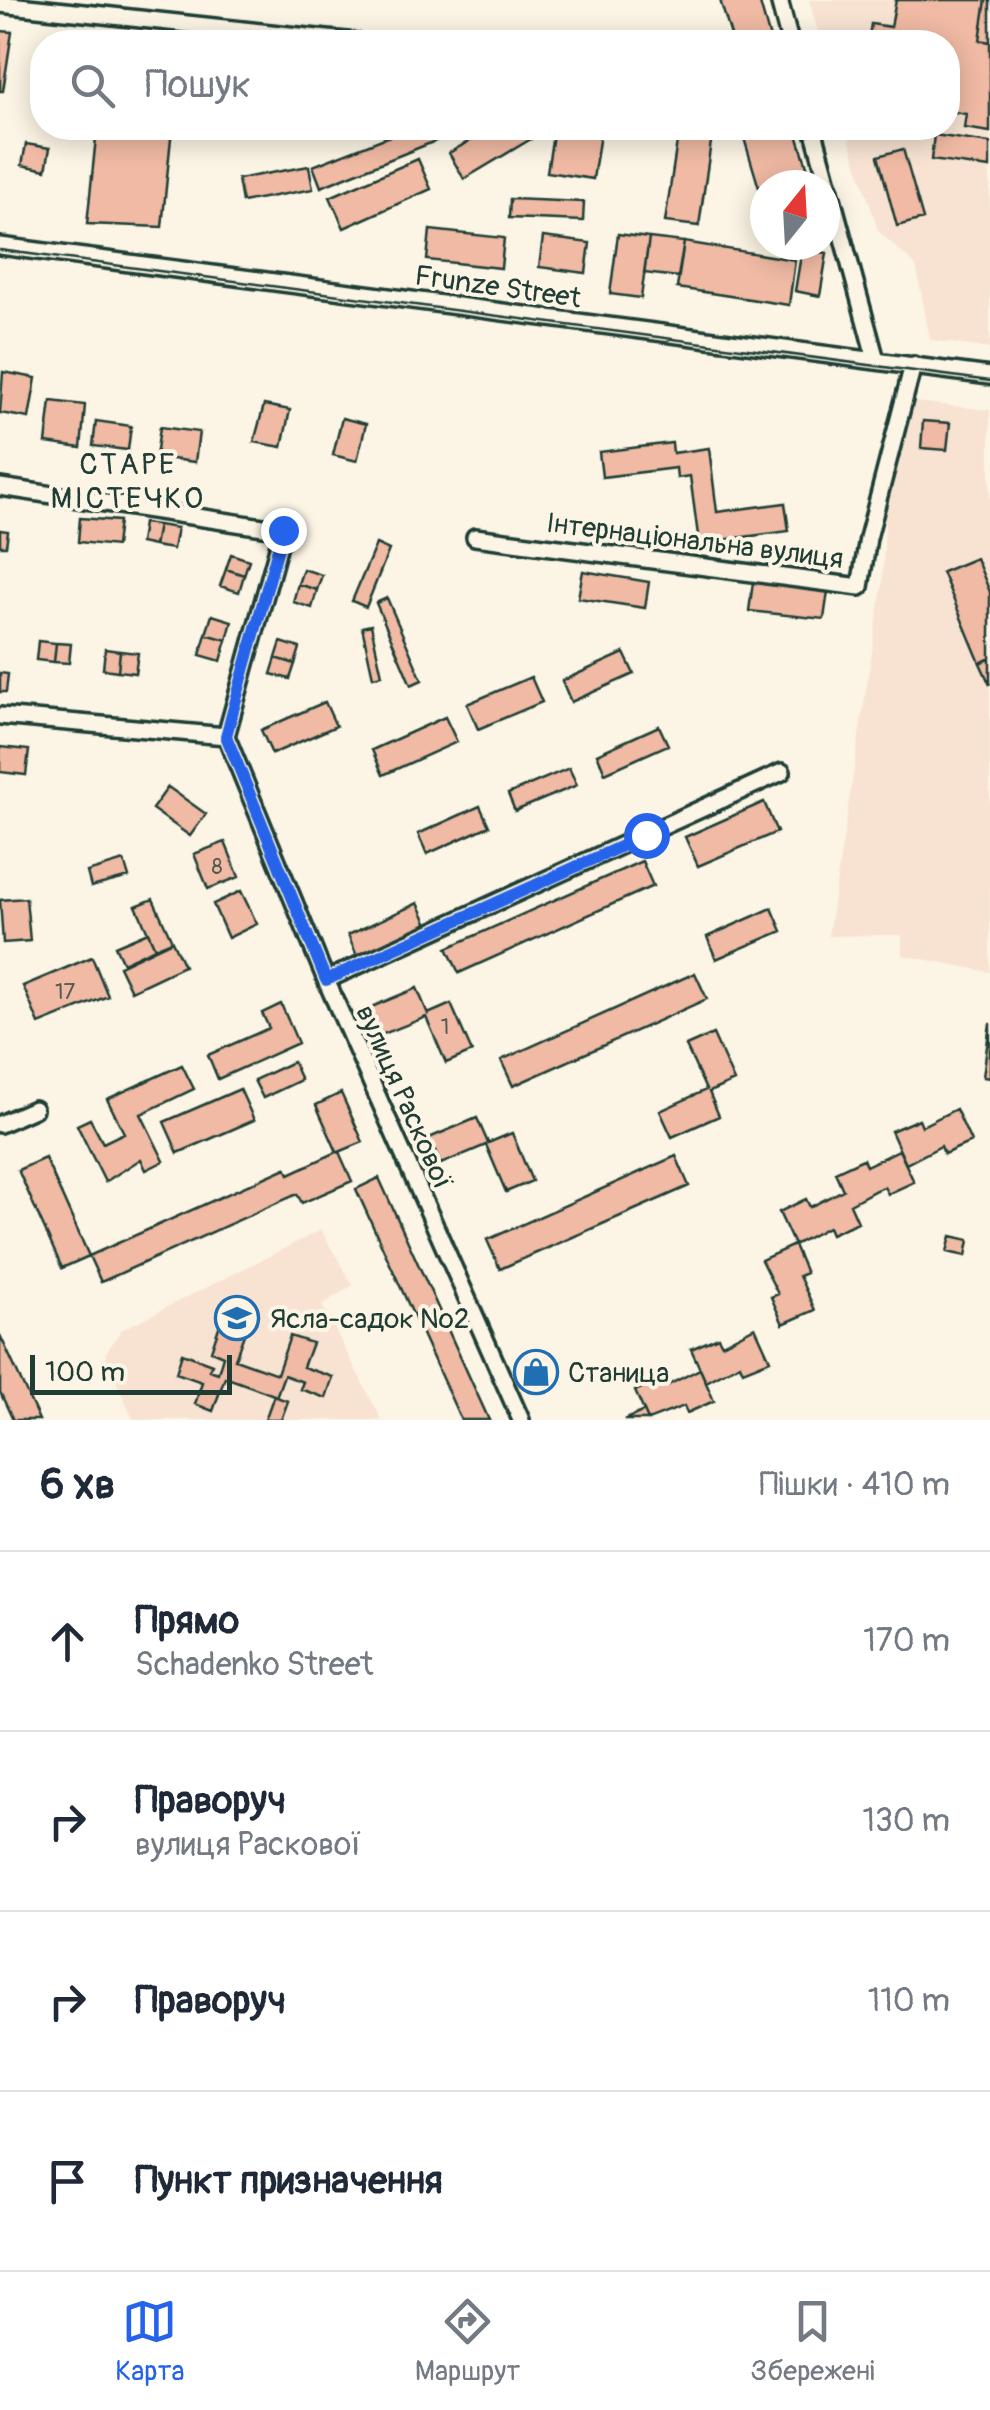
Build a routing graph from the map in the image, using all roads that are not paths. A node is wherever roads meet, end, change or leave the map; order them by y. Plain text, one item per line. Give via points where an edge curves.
1 (779, 0) edge
2 (0, 4) edge
3 (36, 4) edge
4 (255, 30) edge
5 (787, 30) edge
6 (816, 140) edge
7 (0, 246) edge
8 (876, 360) junction
9 (913, 364) junction
10 (990, 376) edge
11 (0, 487) edge
12 (476, 537) dead end
13 (0, 716) edge
14 (226, 736) junction
15 (782, 772) dead end
16 (326, 980) junction
17 (34, 1109) dead end
18 (0, 1124) edge
19 (521, 1420) edge

1 - 5 street
2 - 3 street
3 - 4 street
6 - 8 street
7 - 8 street, Frunze Street
8 - 9 street, Frunze Street
9 - 10 street, Frunze Street
9 - 12 street, Інтернаціональна вулиця via 860,587
11 - 14 street via 283,530
13 - 14 street
14 - 16 street, вулиця Раскової
15 - 16 street
16 - 19 street, вулиця Раскової
17 - 18 street

